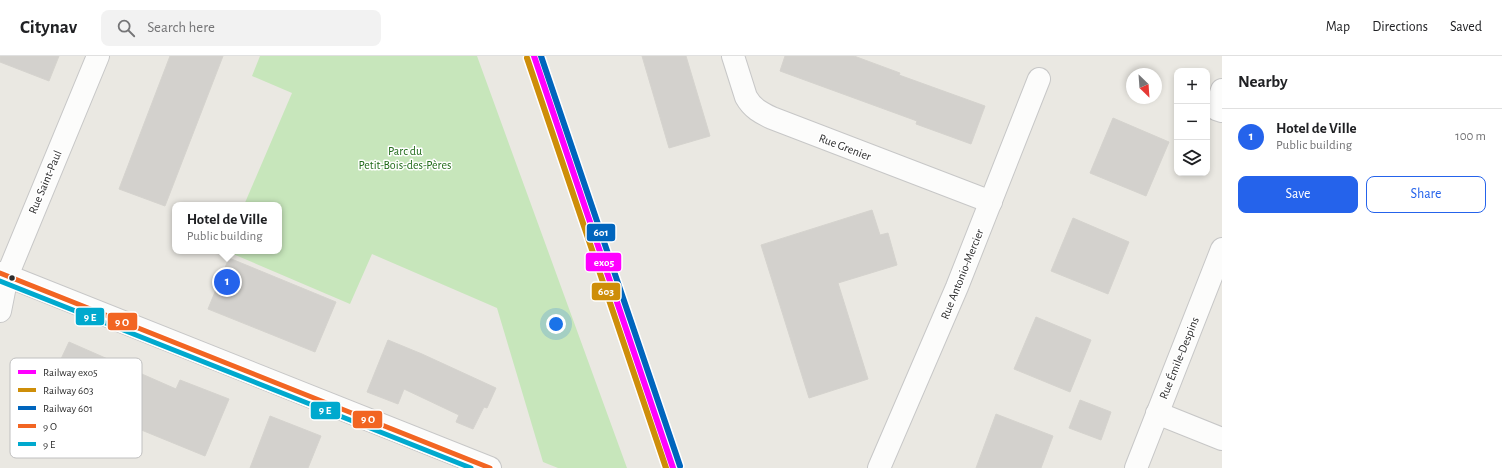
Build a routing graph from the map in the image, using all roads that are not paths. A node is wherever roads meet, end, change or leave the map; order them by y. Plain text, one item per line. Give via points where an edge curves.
1 (98, 56) edge
2 (733, 56) edge
3 (1039, 79) dead end
4 (1222, 90) edge
5 (1222, 111) edge
6 (991, 202) junction
7 (1222, 249) edge
8 (3, 274) edge
9 (0, 311) edge
10 (1157, 413) junction
11 (1222, 439) edge
12 (444, 460) edge
13 (490, 468) edge
14 (879, 468) edge
15 (1136, 468) edge

1 - 8 street, Rue Saint-Paul
2 - 6 street, Rue Grenier via 746,97 757,110
3 - 6 street, Rue Antonio-Mercier
4 - 5 street via 1216,109
6 - 14 street, Rue Antonio-Mercier
7 - 10 street, Rue Émile-Despins
8 - 9 street, Rue Saint-Paul
8 - 12 street
10 - 11 street
10 - 15 street, Rue Émile-Despins
12 - 13 street

